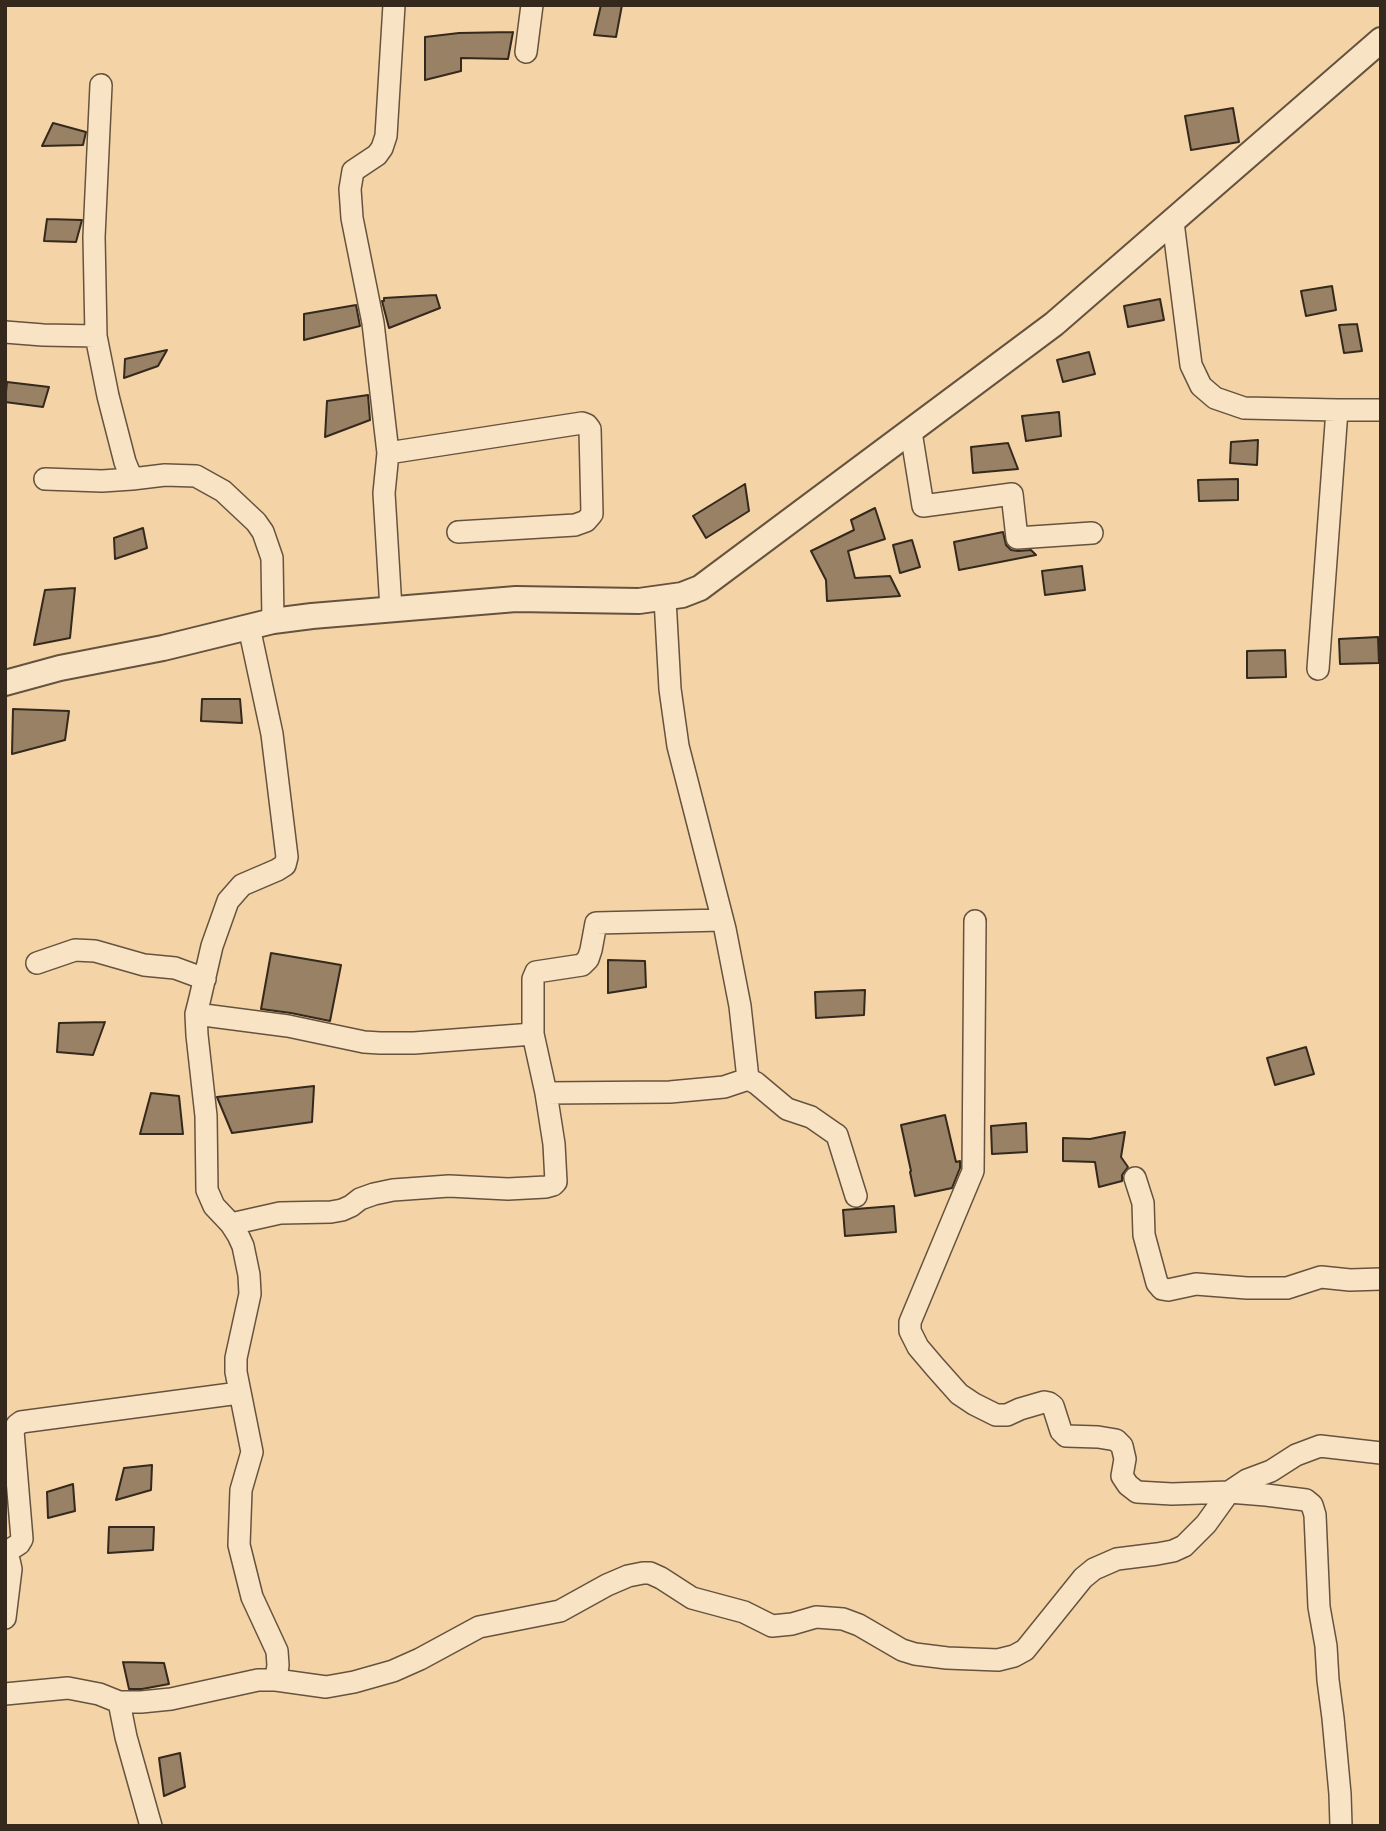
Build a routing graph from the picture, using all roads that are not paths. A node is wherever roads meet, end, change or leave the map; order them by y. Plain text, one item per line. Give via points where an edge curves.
1 (394, 5) edge
2 (533, 5) edge
3 (1381, 40) edge
4 (526, 52) dead end
5 (101, 85) dead end
6 (1173, 222) junction
7 (5, 332) edge
8 (96, 336) junction
9 (1337, 410) junction
10 (1381, 410) edge
11 (911, 432) junction
12 (388, 453) junction
13 (45, 479) dead end
14 (132, 479) junction
15 (458, 532) dead end
16 (1092, 533) dead end
17 (664, 598) junction
18 (391, 609) junction
19 (274, 621) junction
20 (249, 627) junction
21 (1318, 669) dead end
22 (5, 683) edge
23 (722, 920) junction
24 (975, 921) dead end
25 (37, 963) dead end
26 (205, 979) junction
27 (197, 1014) junction
28 (533, 1034) junction
29 (748, 1079) junction
30 (546, 1093) junction
31 (1135, 1178) dead end
32 (856, 1196) dead end
33 (231, 1224) junction
34 (1381, 1279) edge
35 (239, 1393) junction
36 (1381, 1452) edge
37 (1230, 1492) junction
38 (5, 1554) edge
39 (5, 1618) edge
40 (276, 1680) junction
41 (5, 1694) edge
42 (119, 1702) junction
43 (151, 1826) edge
44 (1341, 1826) edge

1 - 12 street via 386,136 377,155 354,172 350,189 373,323
2 - 4 street
3 - 6 street
5 - 8 street via 94,237
6 - 9 street via 1191,365 1201,386 1215,398 1244,408
6 - 11 street via 1054,324
7 - 8 street
8 - 14 street
9 - 10 street
9 - 21 street
11 - 16 street via 923,506 1012,494 1017,538
11 - 17 street via 700,588
12 - 15 street via 587,425 592,514 586,521
12 - 18 street via 384,493
13 - 14 street
14 - 19 street via 196,476 238,504 269,544
17 - 18 street via 516,599
17 - 23 street via 678,746
18 - 19 street
19 - 20 street
20 - 22 street
20 - 26 street via 271,724 288,856 277,870 242,885 228,901
23 - 28 street via 596,923 591,950 582,965 536,972
23 - 29 street via 740,1006
24 - 37 street via 973,1171 910,1331 935,1367 974,1404 1007,1415 1049,1403 1066,1436 1116,1440 1125,1459 1122,1476 1137,1492
25 - 26 street via 75,950 94,951
26 - 27 street
27 - 28 street via 380,1043
27 - 33 street via 207,1128 207,1190 214,1206
28 - 30 street
29 - 30 street via 724,1087 670,1092
29 - 32 street via 787,1109 811,1117 837,1135
30 - 33 street via 556,1162 556,1182 551,1186 393,1190 360,1199 342,1210 280,1213
31 - 34 street via 1144,1206 1144,1236 1162,1289 1196,1284 1287,1288 1324,1277
33 - 35 street via 247,1259 250,1294 236,1358
35 - 38 street via 21,1422 13,1431 22,1539
35 - 40 street via 252,1452 241,1490 239,1545 252,1597 277,1651
36 - 37 street via 1315,1447
37 - 40 street via 1184,1546 1117,1559 1094,1569 1025,1650 998,1660 908,1653 843,1619 816,1617 772,1626 744,1612 692,1598 655,1575 643,1573 607,1585 560,1611 479,1627 393,1671 326,1687
37 - 44 street via 1306,1500 1312,1505
38 - 39 street via 11,1569
40 - 42 street via 171,1699
41 - 42 street via 68,1688
42 - 43 street

